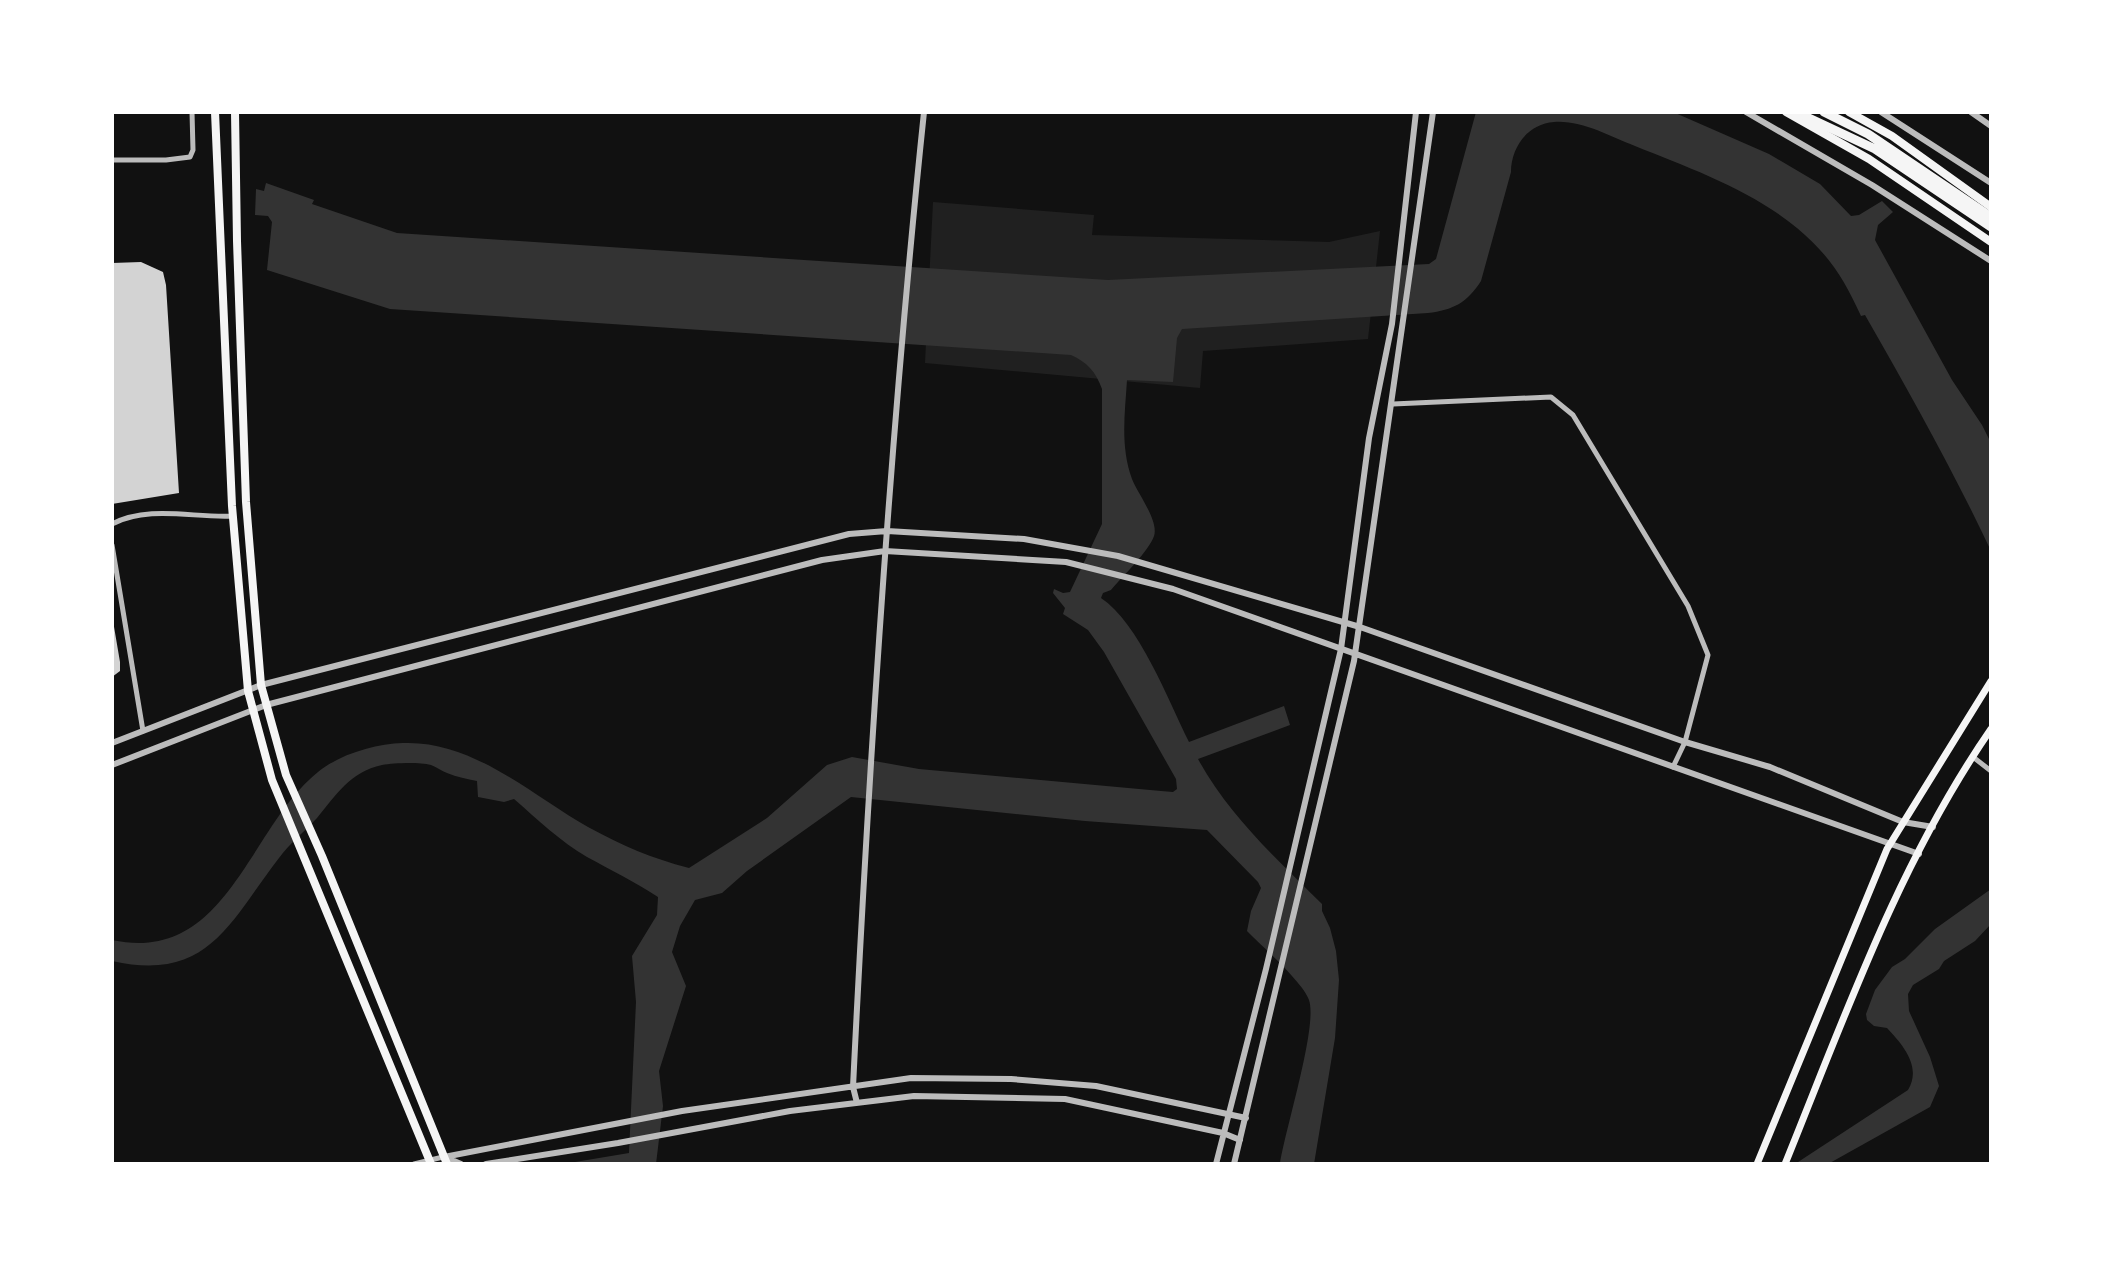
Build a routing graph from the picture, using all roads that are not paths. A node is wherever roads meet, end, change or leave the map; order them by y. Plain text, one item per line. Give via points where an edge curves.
1 (192, 112) edge
2 (215, 112) edge
3 (235, 112) edge
4 (924, 112) edge
5 (1416, 112) edge
6 (1433, 112) edge
7 (1746, 112) edge
8 (1786, 112) edge
9 (1796, 112) edge
10 (1824, 112) edge
11 (1849, 112) edge
12 (1881, 112) edge
13 (1971, 112) edge
14 (1991, 126) edge
15 (112, 160) edge
16 (1991, 183) edge
17 (1991, 207) edge
18 (1991, 217) edge
19 (1991, 227) edge
20 (1991, 242) edge
21 (1991, 261) edge
22 (1393, 404) junction
23 (233, 515) junction
24 (112, 524) edge
25 (887, 531) junction
26 (112, 545) edge
27 (885, 551) junction
28 (1346, 623) junction
29 (1360, 627) junction
30 (1341, 649) junction
31 (1355, 654) junction
32 (1991, 681) edge
33 (261, 685) junction
34 (248, 691) junction
35 (266, 705) junction
36 (253, 710) junction
37 (1991, 729) edge
38 (143, 731) junction
39 (1685, 742) junction
40 (112, 743) edge
41 (1972, 757) junction
42 (112, 765) edge
43 (1673, 767) junction
44 (1991, 771) edge
45 (1903, 822) junction
46 (1933, 827) junction
47 (1890, 844) junction
48 (1919, 854) junction
49 (853, 1087) junction
50 (857, 1103) junction
51 (1228, 1114) junction
52 (1246, 1118) junction
53 (1223, 1133) junction
54 (1240, 1140) junction
55 (445, 1160) edge
56 (430, 1162) edge
57 (414, 1164) edge
58 (461, 1164) edge
59 (486, 1164) edge
60 (1216, 1164) edge
61 (1234, 1164) edge
62 (1757, 1164) edge
63 (1785, 1164) edge

1 - 15 street via 190,157
2 - 23 main road
3 - 33 main road via 246,502
4 - 25 street
5 - 28 street via 1392,324 1369,438
6 - 22 street
7 - 21 street
8 - 20 main road via 1869,159
9 - 19 highway via 1875,149
10 - 18 highway via 1868,134
11 - 17 main road
12 - 16 street
13 - 14 street
22 - 29 street
22 - 39 street via 1551,397 1573,415 1688,606 1708,655
23 - 24 street via 170,512
23 - 34 main road
25 - 27 street
25 - 28 street via 1024,539 1118,556
25 - 33 street via 849,534
26 - 38 street
27 - 30 street via 1066,562 1173,589
27 - 35 street via 822,560
27 - 49 street
28 - 29 street
28 - 30 street
29 - 31 street
29 - 39 street
30 - 31 street
30 - 51 street
31 - 43 street
31 - 52 street
32 - 45 main road
33 - 34 street
33 - 35 main road
34 - 36 main road
34 - 38 street
35 - 36 street
35 - 55 main road via 291,785
36 - 42 street
36 - 56 main road via 272,780
37 - 41 main road
38 - 40 street
39 - 43 street
39 - 45 street via 1770,767
41 - 44 street
41 - 46 main road
43 - 47 street
45 - 46 street
45 - 47 main road
46 - 48 main road
47 - 48 street
47 - 62 main road
48 - 63 main road via 1879,930
49 - 50 street
49 - 51 street via 911,1078 1011,1079 1096,1086
49 - 55 street via 682,1111
50 - 53 street via 914,1096 1065,1099
50 - 59 street
51 - 52 street
51 - 53 street
52 - 54 street
53 - 54 street
53 - 60 street
54 - 61 street
55 - 56 street
55 - 58 street
56 - 57 street

